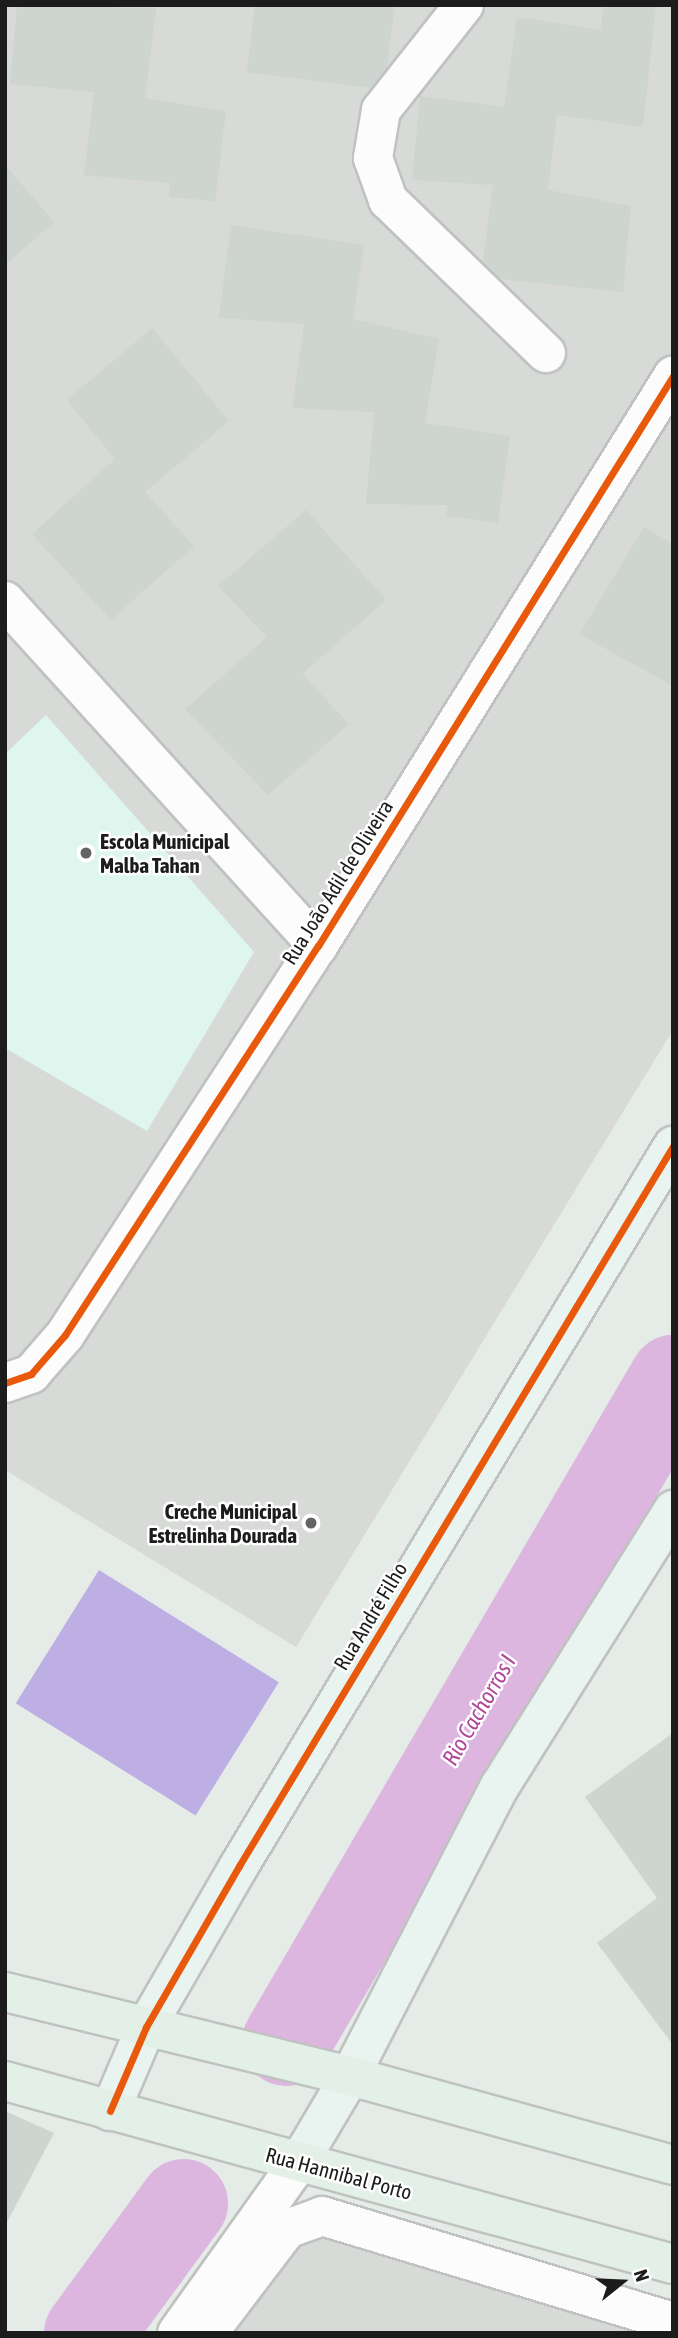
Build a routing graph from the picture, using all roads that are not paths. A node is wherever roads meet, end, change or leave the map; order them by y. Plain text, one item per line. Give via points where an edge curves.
1 (464, 5) edge
2 (546, 353) dead end
3 (673, 376) edge
4 (5, 601) edge
5 (318, 946) junction
6 (673, 1146) edge
7 (5, 1382) edge
8 (673, 1510) edge
9 (5, 1992) edge
10 (146, 2026) junction
11 (350, 2076) junction
12 (5, 2081) edge
13 (110, 2111) junction
14 (299, 2162) junction
15 (673, 2165) edge
16 (673, 2264) edge
17 (673, 2322) edge
18 (177, 2333) edge
19 (208, 2333) edge

1 - 2 street via 381,110 373,158 388,200
3 - 5 street, Rua João Adil de Oliveira
4 - 5 street, Rua João Adil de Oliveira
5 - 7 street, Rua João Adil de Oliveira via 50,1357 31,1374
6 - 10 street, Rua André Filho
8 - 11 street via 500,1786
9 - 10 main road
10 - 11 main road
10 - 13 street, Rua André Filho
11 - 14 street
11 - 15 main road
12 - 13 main road, Rua Hannibal Porto
13 - 14 main road, Rua Hannibal Porto
14 - 16 main road, Rua Hannibal Porto
14 - 18 street
17 - 19 street via 322,2216 287,2229

